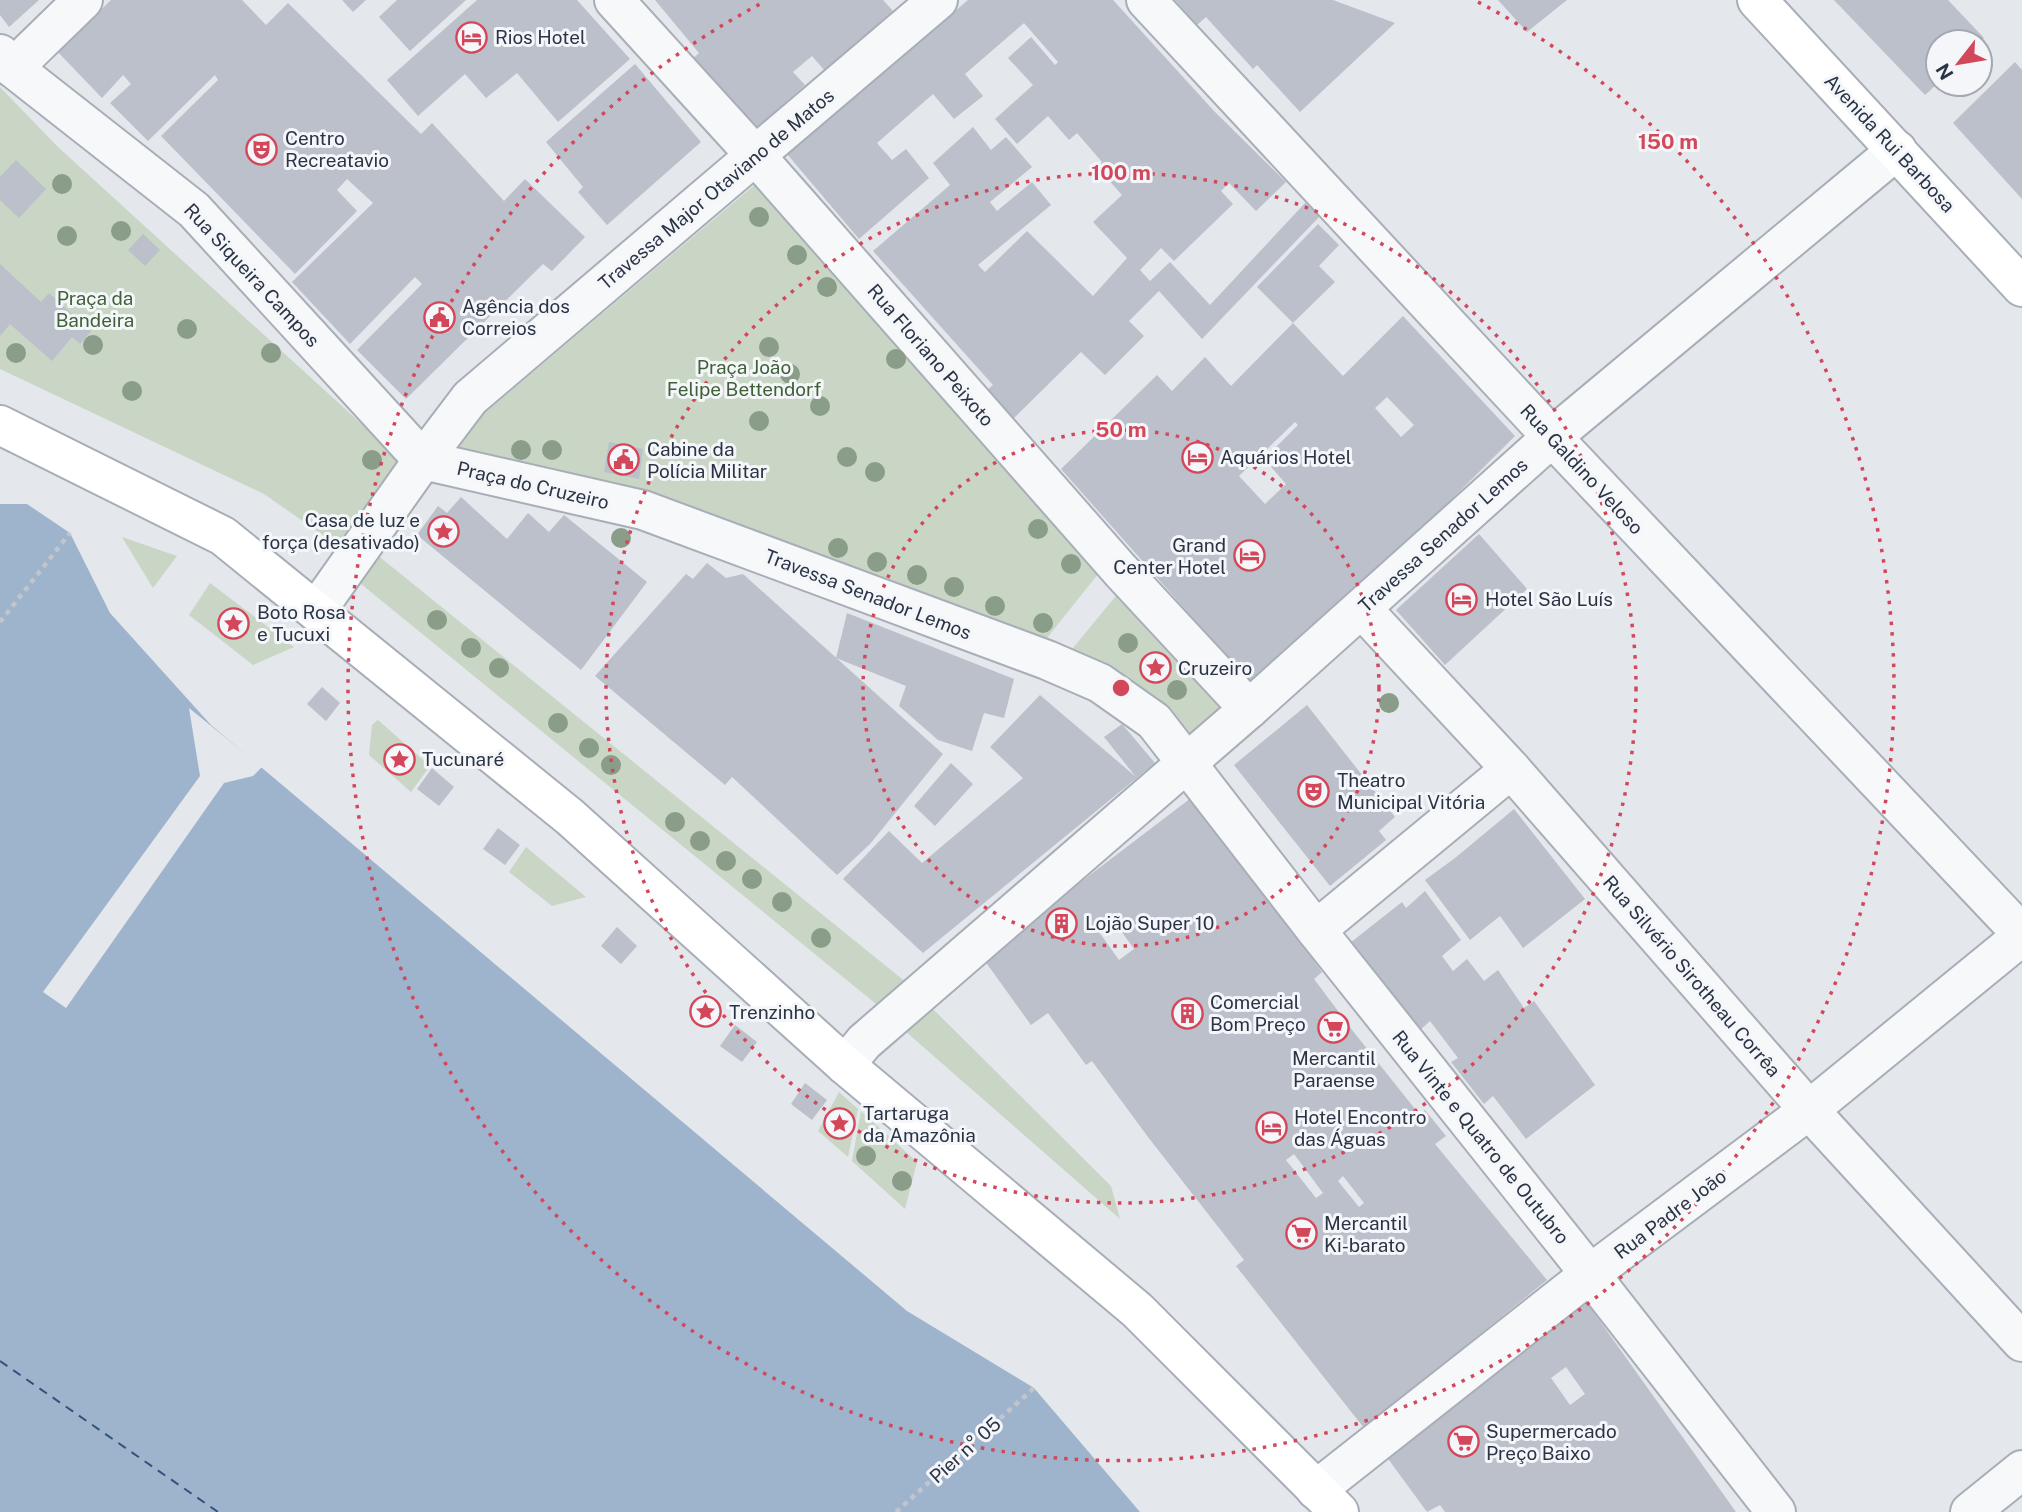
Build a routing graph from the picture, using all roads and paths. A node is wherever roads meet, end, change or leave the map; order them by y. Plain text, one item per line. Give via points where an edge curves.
1 (83, 0) edge
2 (614, 0) edge
3 (938, 0) edge
4 (1146, 0) edge
5 (1757, 0) edge
6 (6, 61) edge
7 (1897, 150) junction
8 (755, 155) junction
9 (2022, 287) edge
10 (0, 425) edge
11 (1552, 437) junction
12 (423, 460) junction
13 (643, 510) joint
14 (70, 533) dead end
15 (1362, 609) junction
16 (316, 611) junction
17 (0, 622) edge
18 (1249, 709) junction
19 (1186, 762) junction
20 (1511, 769) junction
21 (1316, 930) junction
22 (2022, 935) edge
23 (845, 1065) junction
24 (1809, 1110) junction
25 (1590, 1274) junction
26 (2022, 1342) edge
27 (1034, 1388) dead end
28 (2022, 1470) edge
29 (1327, 1501) edge
30 (896, 1512) edge
31 (1776, 1512) edge
32 (1970, 1512) edge

1 - 6 street
2 - 8 street, Rua Floriano Peixoto
3 - 8 street, Travessa Major Otaviano de Matos
4 - 11 street, Rua Galdino Veloso
5 - 7 street, Avenida Rui Barbosa
6 - 12 street, Rua Siqueira Campos via 194,210
7 - 9 street, Avenida Rui Barbosa
7 - 11 street, Travessa Senador Lemos
8 - 12 street, Travessa Major Otaviano de Matos via 470,398
8 - 18 street, Rua Floriano Peixoto via 1120,570
10 - 16 street via 223,536
11 - 15 street, Travessa Senador Lemos
11 - 22 street, Rua Galdino Veloso
12 - 13 street, Praça do Cruzeiro
12 - 16 street, Travessa Major Otaviano de Matos
13 - 19 street, Travessa Senador Lemos via 1100,683 1154,721
14 - 17 path
15 - 18 street, Travessa Senador Lemos
15 - 20 street, Rua Silvério Sirotheau Corrêa
16 - 23 street via 570,817
18 - 19 street, Travessa Senador Lemos
19 - 21 street, Rua Vinte e Quatro de Outubro
19 - 23 street, Travessa Senador Lemos via 863,1042
20 - 21 street
20 - 24 street, Rua Silvério Sirotheau Corrêa
21 - 25 street, Rua Vinte e Quatro de Outubro
22 - 24 street, Rua Padre João
23 - 29 street via 1137,1310
24 - 25 street, Rua Padre João
24 - 26 street, Rua Silvério Sirotheau Corrêa
25 - 29 street, Rua Padre João
25 - 31 street, Rua Vinte e Quatro de Outubro
27 - 30 path, Pier n° 05
28 - 32 street

